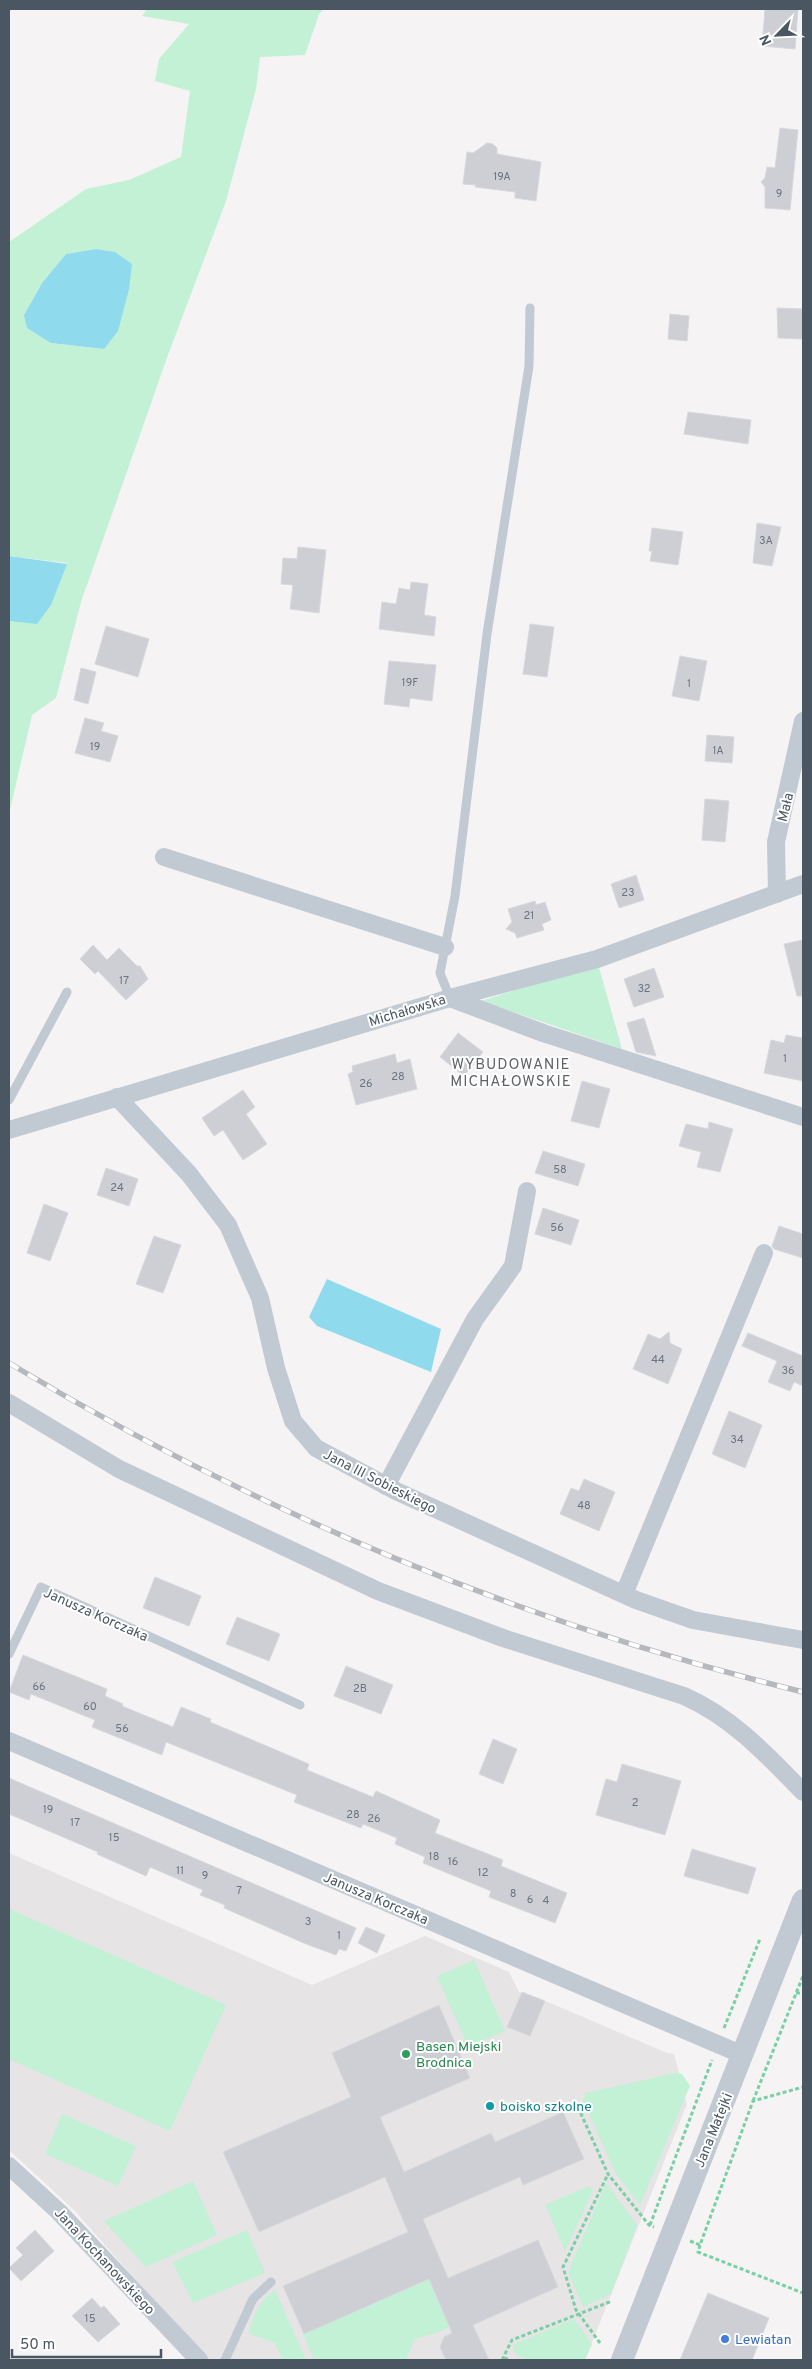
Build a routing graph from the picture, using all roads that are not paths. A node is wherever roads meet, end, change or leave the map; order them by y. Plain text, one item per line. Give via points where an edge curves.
1 (530, 308) dead end
2 (803, 721) edge
3 (164, 857) dead end
4 (803, 884) edge
5 (777, 894) junction
6 (445, 948) junction
7 (67, 992) dead end
8 (450, 998) junction
9 (117, 1097) junction
10 (9, 1100) edge
11 (803, 1117) edge
12 (9, 1130) edge
13 (527, 1191) dead end
14 (764, 1253) dead end
15 (9, 1403) edge
16 (386, 1486) junction
17 (624, 1594) junction
18 (803, 1640) edge
19 (9, 1654) edge
20 (300, 1705) dead end
21 (9, 1741) edge
22 (803, 1792) edge
23 (803, 1900) edge
24 (743, 2055) junction
25 (9, 2166) edge
26 (271, 2282) dead end
27 (199, 2360) edge
28 (225, 2360) edge
29 (622, 2360) edge

1 - 6 lane via 528,366 487,634 455,896
2 - 5 street, Mała via 776,842
3 - 6 street
4 - 5 street, Michałowska
5 - 8 street, Michałowska via 597,959
6 - 8 lane via 440,973
7 - 10 lane
8 - 9 street, Michałowska
8 - 11 street via 543,1033
9 - 12 street, Michałowska
9 - 16 street, Jana III Sobieskiego via 189,1174 228,1225 260,1298 276,1368 293,1421 316,1448
13 - 16 street via 513,1266 476,1319
14 - 17 street
15 - 22 street via 119,1469 378,1591 503,1638 700,1703 750,1738
16 - 17 street, Jana III Sobieskiego
17 - 18 street, Jana III Sobieskiego via 693,1620
19 - 20 lane, Janusza Korczaka via 41,1587
21 - 24 street, Janusza Korczaka
23 - 24 street, Jana Matejki
24 - 29 street, Jana Matejki
25 - 27 street, Jana Kochanowskiego via 59,2212
26 - 28 lane via 253,2299

